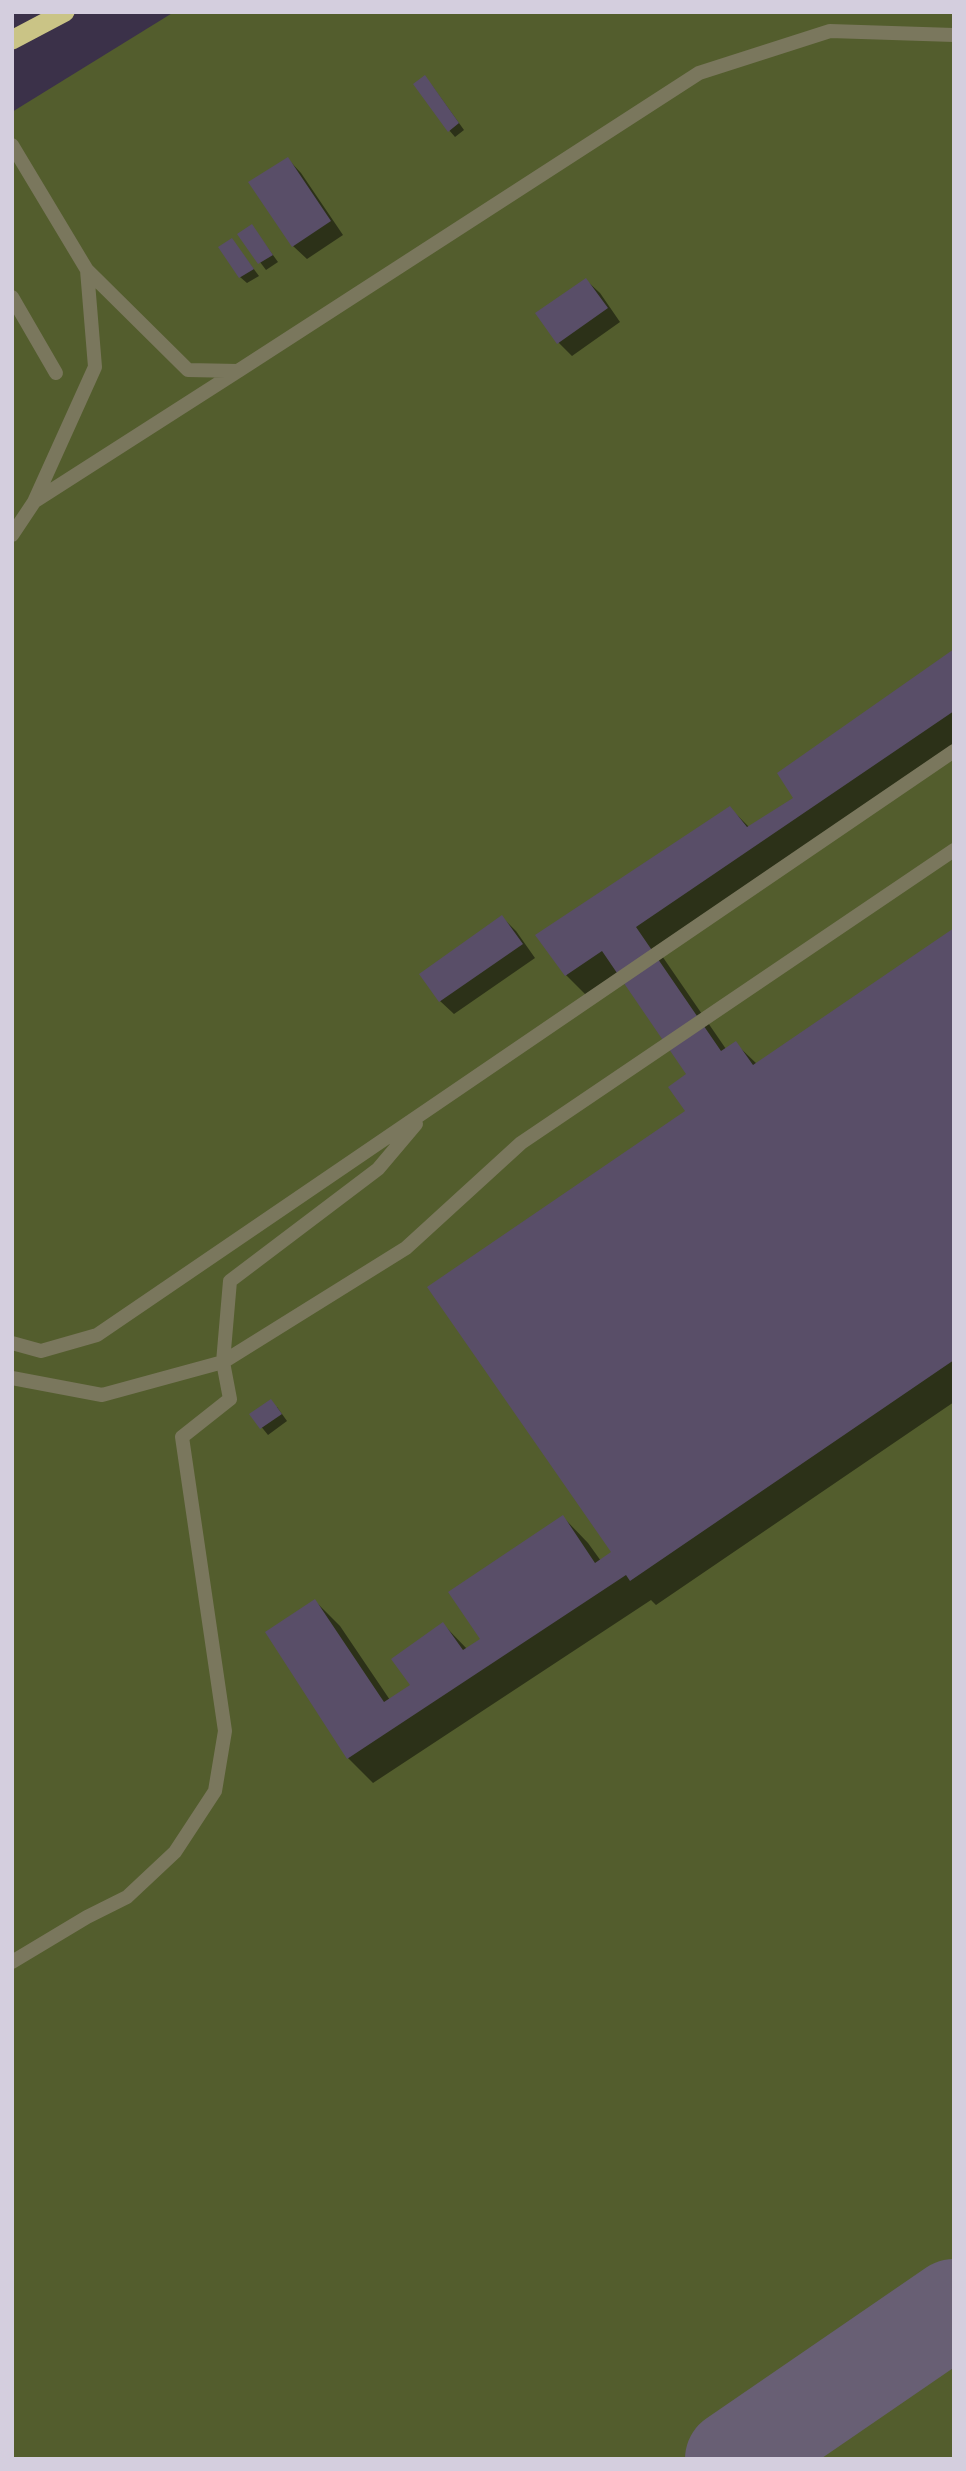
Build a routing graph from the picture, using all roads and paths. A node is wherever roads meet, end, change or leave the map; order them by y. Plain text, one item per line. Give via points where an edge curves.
1 (65, 12) edge
2 (954, 35) edge
3 (12, 40) edge
4 (12, 145) edge
5 (87, 270) junction
6 (12, 297) edge
7 (238, 371) junction
8 (56, 373) dead end
9 (34, 502) junction
10 (12, 535) edge
11 (954, 751) edge
12 (954, 850) edge
13 (428, 1109) junction
14 (12, 1343) edge
15 (223, 1362) junction
16 (12, 1378) edge
17 (12, 1962) edge

1 - 3 highway
2 - 7 lane via 830,31 699,73
4 - 5 lane
5 - 7 lane via 188,370
5 - 9 lane via 95,367
6 - 8 lane
7 - 9 lane
9 - 10 lane
11 - 13 lane
12 - 15 lane via 522,1143 406,1248
13 - 14 lane via 97,1335 41,1351
13 - 15 lane via 378,1168 230,1281
15 - 16 lane via 102,1395
15 - 17 lane via 229,1399 182,1437 225,1731 215,1791 175,1852 127,1897

